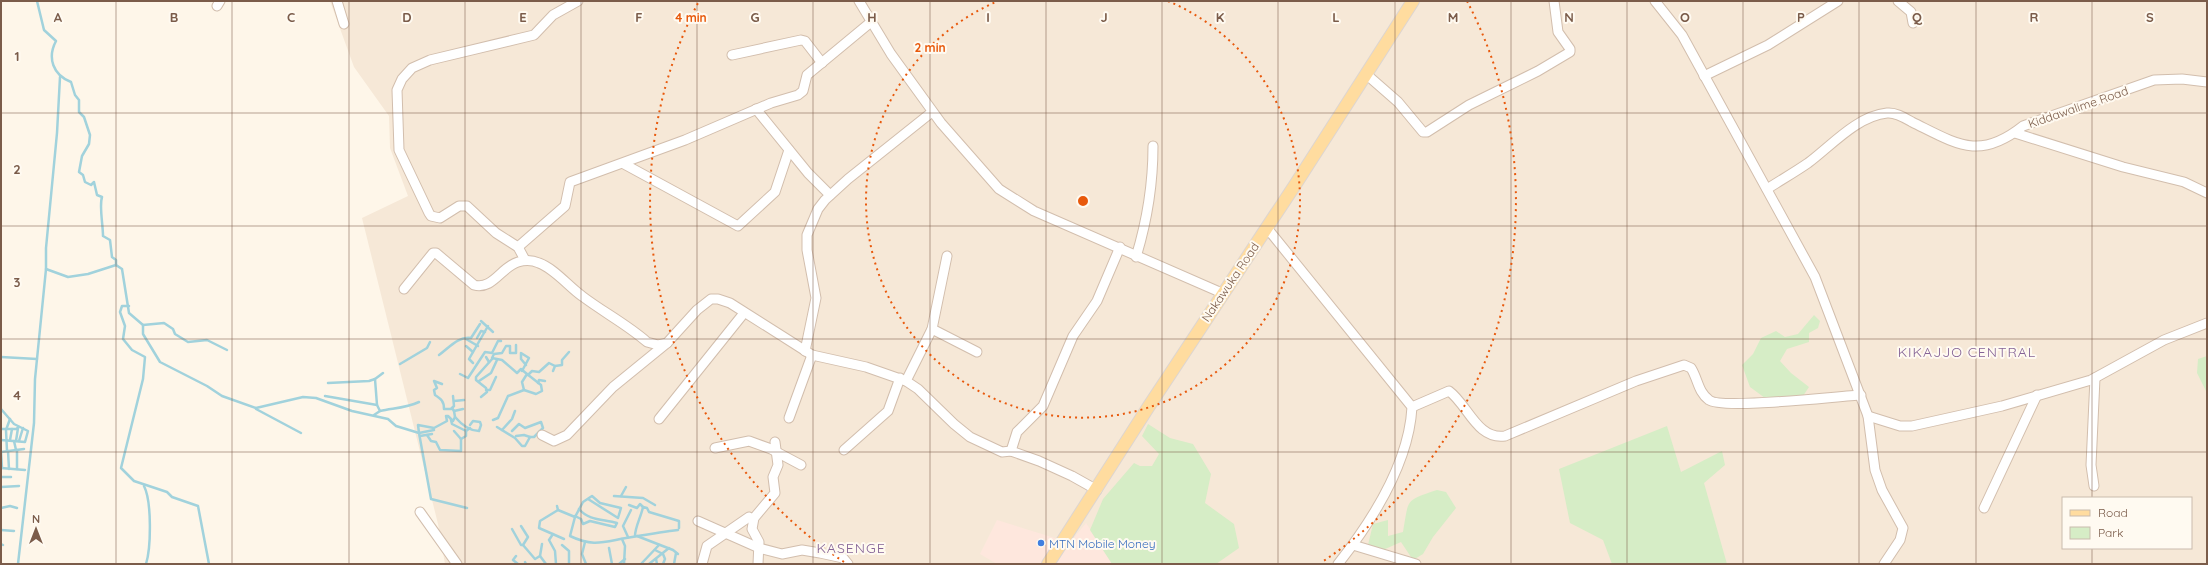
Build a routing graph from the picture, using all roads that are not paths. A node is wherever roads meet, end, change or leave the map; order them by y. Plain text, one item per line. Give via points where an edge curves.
1 (337, 1) edge
2 (578, 1) edge
3 (859, 1) edge
4 (1412, 1) edge
5 (1554, 1) edge
6 (1655, 1) edge
7 (1838, 1) edge
8 (1898, 1) edge
9 (871, 22) junction
10 (1913, 23) dead end
11 (344, 24) dead end
12 (732, 55) dead end
13 (822, 62) junction
14 (1366, 74) junction
15 (1704, 76) junction
16 (2207, 82) edge
17 (756, 109) junction
18 (932, 112) junction
19 (2014, 133) junction
20 (1153, 146) dead end
21 (789, 150) junction
22 (624, 164) junction
23 (1767, 189) junction
24 (2207, 193) edge
25 (830, 195) junction
26 (1266, 228) junction
27 (518, 246) junction
28 (1120, 247) junction
29 (947, 256) dead end
30 (1136, 257) junction
31 (525, 260) junction
32 (404, 289) dead end
33 (1222, 293) junction
34 (744, 313) junction
35 (2207, 323) edge
36 (932, 329) junction
37 (667, 343) junction
38 (977, 352) dead end
39 (808, 353) junction
40 (2095, 378) junction
41 (903, 379) junction
42 (1861, 395) junction
43 (2037, 395) junction
44 (1412, 407) junction
45 (1868, 416) junction
46 (789, 418) dead end
47 (659, 419) dead end
48 (542, 435) dead end
49 (775, 442) dead end
50 (715, 448) dead end
51 (844, 450) dead end
52 (1011, 451) junction
53 (801, 465) dead end
54 (2094, 486) dead end
55 (1097, 490) junction
56 (1984, 508) dead end
57 (420, 512) dead end
58 (749, 517) dead end
59 (698, 521) dead end
60 (726, 532) junction
61 (1353, 545) junction
62 (759, 548) junction
63 (457, 564) edge
64 (702, 564) edge
65 (758, 564) edge
66 (848, 564) edge
67 (1048, 564) edge
68 (1338, 564) edge
69 (1416, 564) edge
70 (1884, 564) edge

1 - 11 street
2 - 27 street via 553,15 534,35 455,52 421,63 406,73 397,90 399,150 431,216 440,218 459,206 467,206 496,233
3 - 9 street
4 - 14 main road, Nakawuka Road
5 - 14 street via 1558,32 1570,52 1469,106 1427,132 1423,132 1398,102
6 - 15 street via 1682,35
7 - 15 street via 1768,45
8 - 10 street via 1910,12
9 - 13 street
9 - 18 street
12 - 13 street via 805,40
13 - 17 street via 807,75 803,91 798,95
14 - 26 main road, Nakawuka Road
15 - 23 street
16 - 19 street, Kiddawalime Road via 2182,79 2154,80 2023,126
17 - 21 street
17 - 22 street
18 - 25 street
18 - 28 street via 999,190 1034,211
19 - 23 street, Kiddawalime Road via 1980,148 1967,147 1898,115 1887,113 1872,117 1856,126
19 - 24 street via 2116,165 2184,182
20 - 30 street via 1152,181 1143,235
21 - 22 street via 775,192 738,226
21 - 25 street
22 - 27 street via 570,182 565,206
23 - 42 street via 1815,277
25 - 39 street via 818,209 807,235 807,250 816,298
26 - 33 main road, Nakawuka Road
26 - 44 street
27 - 31 street
28 - 30 street
28 - 52 street via 1097,302 1073,336 1043,406 1017,432
29 - 36 street
30 - 33 street
31 - 32 street via 509,266 489,284 479,286 474,285 436,252
31 - 37 street via 540,263 548,268 582,296 647,342 658,345
33 - 55 main road, Nakawuka Road
34 - 37 street via 730,303 718,298 712,299 697,310
34 - 39 street
34 - 47 street
35 - 40 street via 2164,340
36 - 38 street
36 - 41 street
37 - 48 street via 613,387 567,435 554,441
39 - 41 street
39 - 46 street
40 - 43 street
40 - 54 street via 2091,466
41 - 51 street via 888,411
41 - 52 street via 918,389 970,437 1002,452
42 - 44 street via 1773,402 1720,403 1710,401 1701,392 1692,368 1684,365 1636,381 1506,436 1497,437 1480,427 1449,391
42 - 45 street
43 - 45 street via 1974,413 1912,426 1900,426
43 - 56 street
44 - 61 street via 1403,455 1369,522
45 - 70 street via 1875,470 1882,490 1903,528 1900,540
49 - 62 street via 778,465 774,476 775,493 754,518 752,529 759,542
50 - 53 street via 749,441
52 - 55 street via 1072,476
55 - 67 main road, Nakawuka Road
57 - 63 street
58 - 60 street
59 - 60 street
60 - 62 street
60 - 64 street via 707,546
61 - 68 street
61 - 69 street
62 - 65 street
62 - 66 street via 782,554 802,550 820,553 843,558

